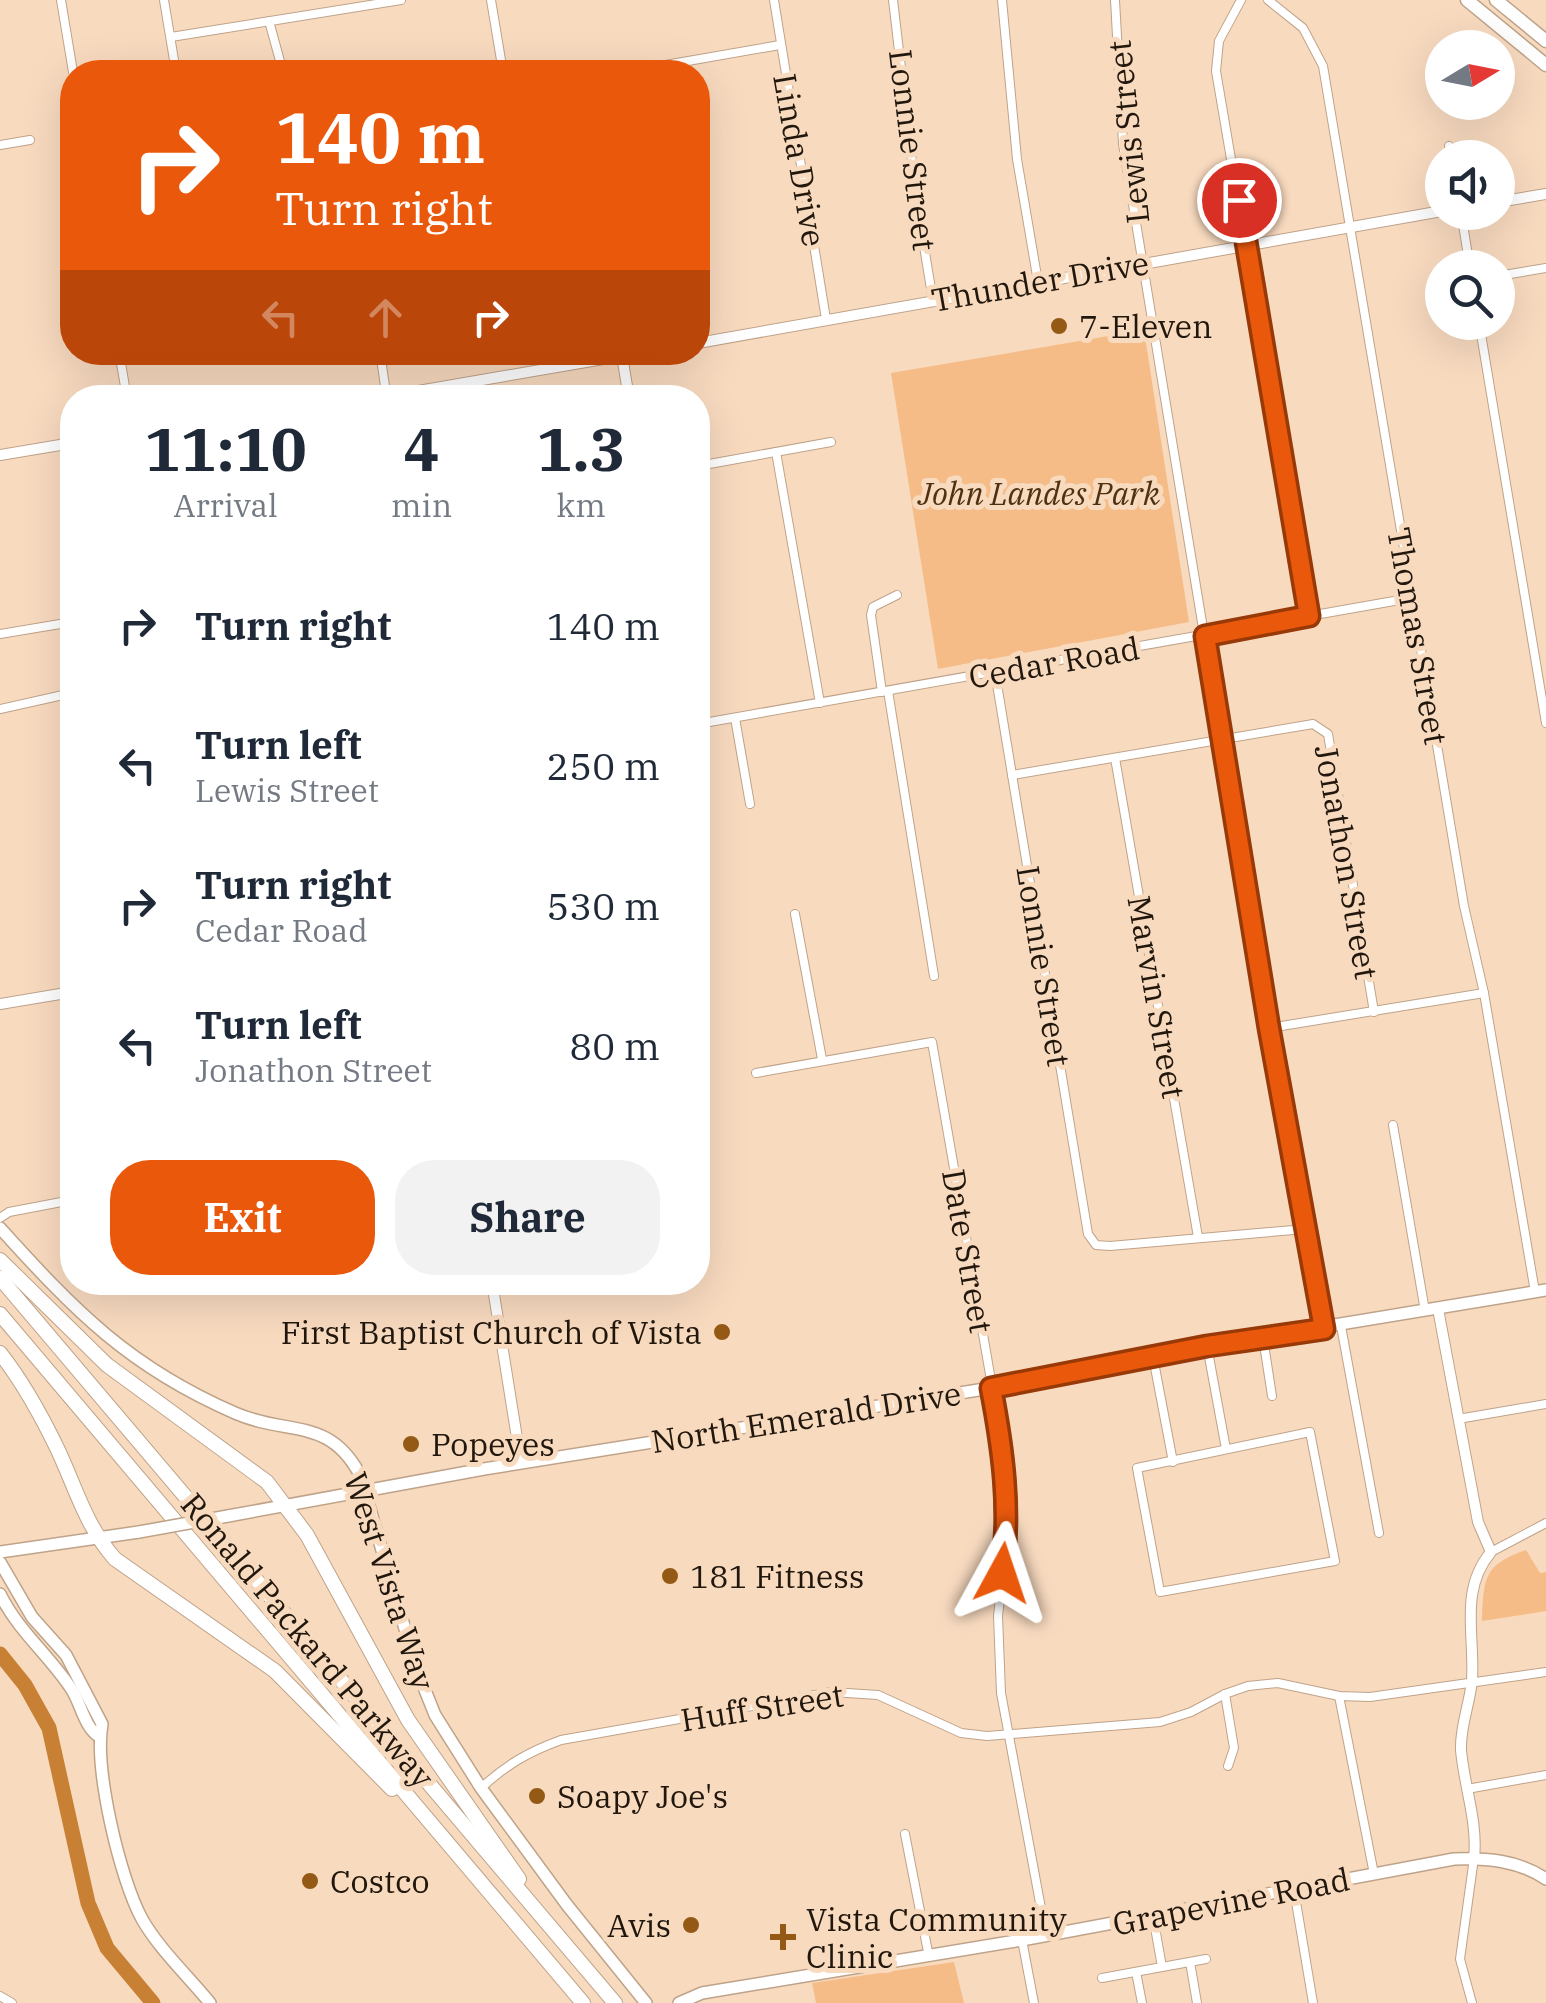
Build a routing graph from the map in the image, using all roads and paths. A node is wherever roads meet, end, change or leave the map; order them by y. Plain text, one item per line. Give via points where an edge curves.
1 (62, 0) edge
2 (164, 0) edge
3 (401, 0) edge
4 (490, 0) edge
5 (774, 0) edge
6 (892, 0) edge
7 (1002, 0) edge
8 (1115, 0) edge
9 (1241, 0) edge
10 (1268, 0) edge
11 (1467, 0) edge
12 (1496, 0) edge
13 (269, 21) junction
14 (171, 37) junction
15 (1546, 41) edge
16 (780, 45) junction
17 (72, 60) edge
18 (174, 60) edge
19 (280, 60) edge
20 (501, 60) edge
21 (693, 60) edge
22 (1546, 64) edge
23 (30, 140) dead end
24 (0, 145) edge
25 (1546, 194) edge
26 (1515, 199) edge
27 (1425, 214) edge
28 (1352, 227) junction
29 (1248, 244) junction
30 (1144, 262) junction
31 (1546, 268) edge
32 (1515, 273) edge
33 (1038, 282) junction
34 (933, 300) junction
35 (826, 320) junction
36 (1482, 340) edge
37 (710, 341) edge
38 (565, 365) edge
39 (559, 366) joint
40 (451, 385) edge
41 (832, 442) dead end
42 (60, 444) edge
43 (776, 452) junction
44 (0, 455) edge
45 (710, 464) edge
46 (897, 595) dead end
47 (1411, 598) junction
48 (1309, 616) junction
49 (60, 624) edge
50 (0, 634) edge
51 (1205, 636) junction
52 (995, 672) junction
53 (885, 691) junction
54 (60, 696) edge
55 (820, 703) junction
56 (0, 709) edge
57 (735, 718) junction
58 (710, 722) edge
59 (1546, 723) edge
60 (1222, 739) junction
61 (1116, 758) junction
62 (1012, 775) junction
63 (750, 804) dead end
64 (795, 914) dead end
65 (934, 976) dead end
66 (1484, 993) junction
67 (60, 994) edge
68 (0, 1004) edge
69 (1374, 1012) junction
70 (1269, 1028) junction
71 (822, 1060) junction
72 (756, 1073) dead end
73 (1393, 1125) dead end
74 (60, 1202) edge
75 (0, 1218) edge
76 (0, 1228) edge
77 (1306, 1229) junction
78 (1198, 1237) junction
79 (0, 1260) edge
80 (0, 1278) edge
81 (1540, 1291) edge
82 (494, 1295) edge
83 (1432, 1310) junction
84 (0, 1314) edge
85 (1341, 1326) junction
86 (1324, 1329) junction
87 (1263, 1338) junction
88 (1207, 1346) junction
89 (0, 1353) edge
90 (1154, 1357) junction
91 (991, 1388) junction
92 (1272, 1396) dead end
93 (1546, 1404) edge
94 (1458, 1419) junction
95 (1226, 1450) junction
96 (521, 1462) junction
97 (1173, 1462) junction
98 (364, 1492) junction
99 (284, 1506) junction
100 (1546, 1523) edge
101 (1379, 1534) dead end
102 (97, 1539) junction
103 (0, 1552) edge
104 (1491, 1552) junction
105 (0, 1562) edge
106 (0, 1594) edge
107 (1546, 1672) edge
108 (1472, 1684) junction
109 (1225, 1694) junction
110 (1340, 1696) junction
111 (1009, 1734) junction
112 (100, 1737) junction
113 (1228, 1766) dead end
114 (1546, 1774) edge
115 (480, 1788) junction
116 (1467, 1788) junction
117 (905, 1834) dead end
118 (1474, 1858) junction
119 (463, 1861) junction
120 (1374, 1874) junction
121 (1546, 1879) edge
122 (1294, 1890) junction
123 (537, 1910) junction
124 (1153, 1916) junction
125 (1046, 1935) junction
126 (1022, 1940) junction
127 (928, 1956) junction
128 (1206, 1959) dead end
129 (1190, 1962) junction
130 (1162, 1967) junction
131 (1136, 1972) junction
132 (1102, 1978) dead end
133 (0, 1996) edge
134 (12, 2003) edge
135 (210, 2003) edge
136 (583, 2003) edge
137 (615, 2003) edge
138 (646, 2003) edge
139 (679, 2003) edge
140 (1034, 2003) edge
141 (1142, 2003) edge
142 (1197, 2003) edge
143 (1313, 2003) edge
144 (1472, 2003) edge

1 - 17 street
2 - 14 street
3 - 13 street
4 - 20 street
5 - 16 street, Linda Drive
6 - 34 street, Lonnie Street
7 - 33 street
8 - 30 street, Lewis Street via 1123,144
9 - 29 street via 1219,41 1216,71
10 - 28 street, Thomas Street via 1303,28 1323,66
11 - 22 main road
12 - 15 main road
13 - 14 street
13 - 19 street
14 - 18 street
16 - 21 street
16 - 35 street, Linda Drive
23 - 24 street
25 - 26 street
27 - 28 street, Thunder Drive
28 - 29 street, Thunder Drive
28 - 47 street, Thomas Street
29 - 30 street, Thunder Drive
29 - 48 street
30 - 33 street, Thunder Drive
30 - 51 street, Lewis Street
31 - 32 street
33 - 34 street, Thunder Drive
34 - 35 street, Thunder Drive
35 - 37 street, Thunder Drive
36 - 59 street
38 - 39 street
39 - 40 street
41 - 43 street
42 - 44 street
43 - 45 street
43 - 55 street
46 - 53 street via 870,614
47 - 48 street, Cedar Road
47 - 66 street, Thomas Street
48 - 51 street, Cedar Road
49 - 50 street
51 - 52 street, Cedar Road
51 - 60 street, Lewis Street
52 - 53 street, Cedar Road
52 - 62 street, Lonnie Street
53 - 55 street, Cedar Road
53 - 65 street
54 - 56 street
55 - 57 street, Cedar Road
57 - 58 street, Cedar Road
57 - 63 street
60 - 61 street
60 - 69 street, Jonathon Street via 1307,725 1328,734
60 - 70 street, Lewis Street
61 - 62 street
61 - 78 street, Marvin Street
62 - 78 street, Lonnie Street via 1088,1234 1110,1246
64 - 71 street
66 - 69 street
66 - 81 street, Thomas Street
67 - 68 street
69 - 70 street
70 - 77 street, Lewis Street
71 - 72 street
71 - 91 street, Date Street via 932,1042
73 - 83 street
74 - 75 street
76 - 98 main road, West Vista Way via 66,1302 118,1347 236,1414 332,1439 353,1462
77 - 78 street
77 - 86 street, Lewis Street
79 - 99 highway via 107,1365 267,1482
80 - 123 highway, Ronald Packard Parkway
81 - 83 main road, North Emerald Drive
82 - 96 street
83 - 85 main road, North Emerald Drive
83 - 94 street
84 - 119 highway, Ronald Packard Parkway
85 - 86 main road, North Emerald Drive
85 - 101 street
86 - 87 main road, North Emerald Drive
87 - 88 main road, North Emerald Drive
87 - 92 street
88 - 90 main road, North Emerald Drive
88 - 95 street
89 - 102 highway via 57,1448
90 - 91 main road, North Emerald Drive
90 - 97 street
91 - 96 main road, North Emerald Drive
91 - 111 street, Date Street via 1006,1482 998,1633
93 - 94 street
94 - 104 street via 1478,1522
95 - 97 street
95 - 97 street via 1310,1432 1334,1560 1160,1592 1137,1468
96 - 98 main road, North Emerald Drive
98 - 99 main road, North Emerald Drive
98 - 115 main road, West Vista Way via 435,1716
99 - 102 main road, North Emerald Drive, bridge
99 - 123 highway via 307,1535 408,1720
100 - 104 street
102 - 103 main road, North Emerald Drive
102 - 119 highway via 115,1559 275,1671
104 - 108 street via 1469,1602
105 - 112 main road via 32,1618 74,1669 102,1724
106 - 112 main road
107 - 108 street, Huff Street
108 - 110 street, Huff Street
108 - 116 street via 1462,1734
109 - 110 street, Huff Street via 1278,1682
109 - 111 street, Huff Street via 1160,1722
109 - 113 street via 1234,1748
110 - 120 street
111 - 115 street, Huff Street via 961,1733 878,1695 832,1692 561,1740 506,1764
111 - 125 street, Date Street
112 - 135 main road via 116,1844 142,1920
114 - 116 street
115 - 138 main road, West Vista Way
116 - 118 street
117 - 127 street
118 - 120 main road, Grapevine Road
118 - 121 main road, Grapevine Road via 1522,1866
118 - 144 street via 1460,1959
119 - 136 highway, Ronald Packard Parkway
120 - 122 main road, Grapevine Road
122 - 124 main road, Grapevine Road
122 - 143 street
123 - 137 highway, Ronald Packard Parkway
124 - 125 main road, Grapevine Road
124 - 130 street
125 - 126 main road, Grapevine Road
126 - 127 main road, Grapevine Road
126 - 140 street
127 - 139 main road, Grapevine Road via 720,1990
128 - 129 street
129 - 130 street
129 - 142 street
130 - 131 street
131 - 132 street
131 - 141 street
133 - 134 street

